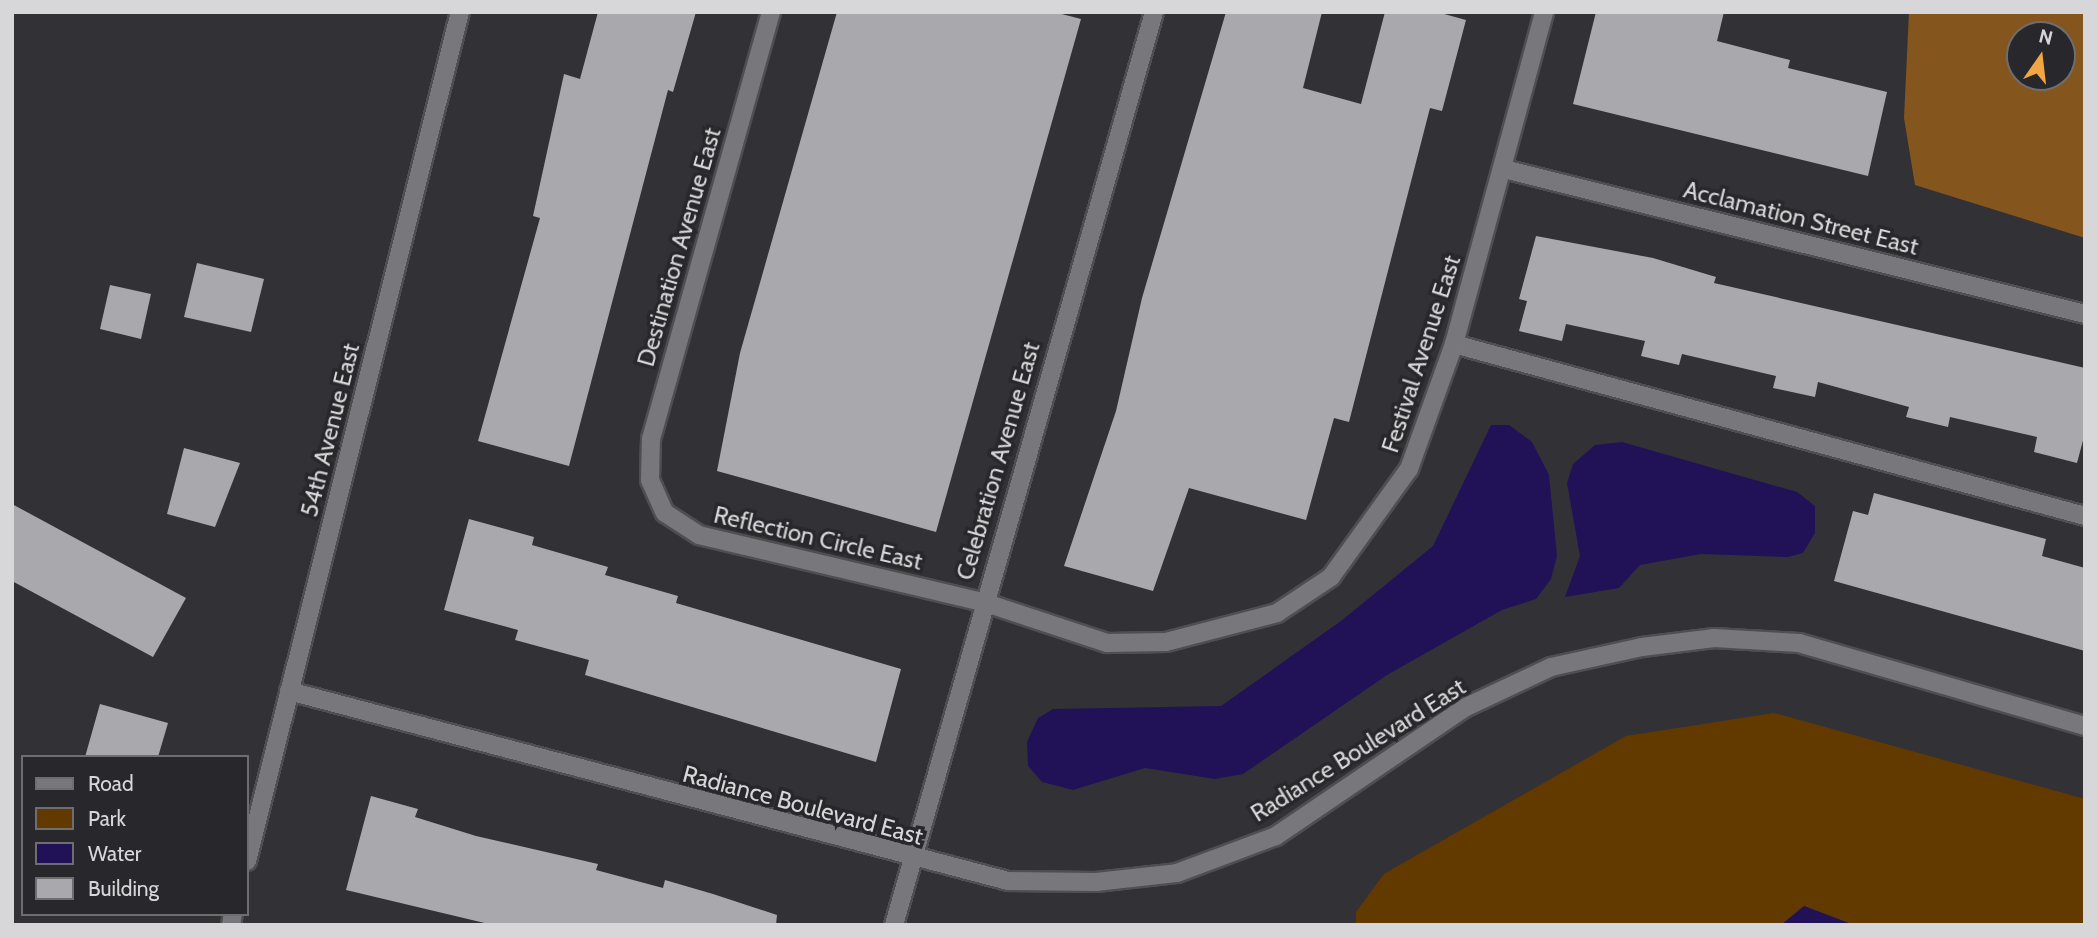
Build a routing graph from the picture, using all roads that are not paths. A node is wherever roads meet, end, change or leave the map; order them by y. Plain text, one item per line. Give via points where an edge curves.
1 (460, 12) edge
2 (771, 12) edge
3 (1154, 12) edge
4 (1544, 12) edge
5 (1504, 169) junction
6 (2085, 314) edge
7 (1454, 344) junction
8 (656, 496) joint
9 (2085, 516) edge
10 (983, 603) junction
11 (289, 691) junction
12 (2085, 726) edge
13 (248, 856) edge
14 (914, 861) junction
15 (894, 925) edge

1 - 11 street, 54th Avenue East
2 - 8 street, Destination Avenue East via 651,438 647,464
3 - 10 street, Celebration Avenue East
4 - 5 street, Festival Avenue East
5 - 6 street, Acclamation Street East
5 - 7 street, Festival Avenue East
7 - 9 street
7 - 10 street, Festival Avenue East via 1409,469 1331,577 1276,612 1166,642 1107,643
8 - 10 street, Reflection Circle East via 664,513 699,535
10 - 14 street, Celebration Avenue East
11 - 13 street, 54th Avenue East
11 - 14 street, Radiance Boulevard East
12 - 14 street, Radiance Boulevard East via 1799,643 1714,638 1551,667 1464,708 1276,836 1177,873 1096,882 1008,881
14 - 15 street, Celebration Avenue East

